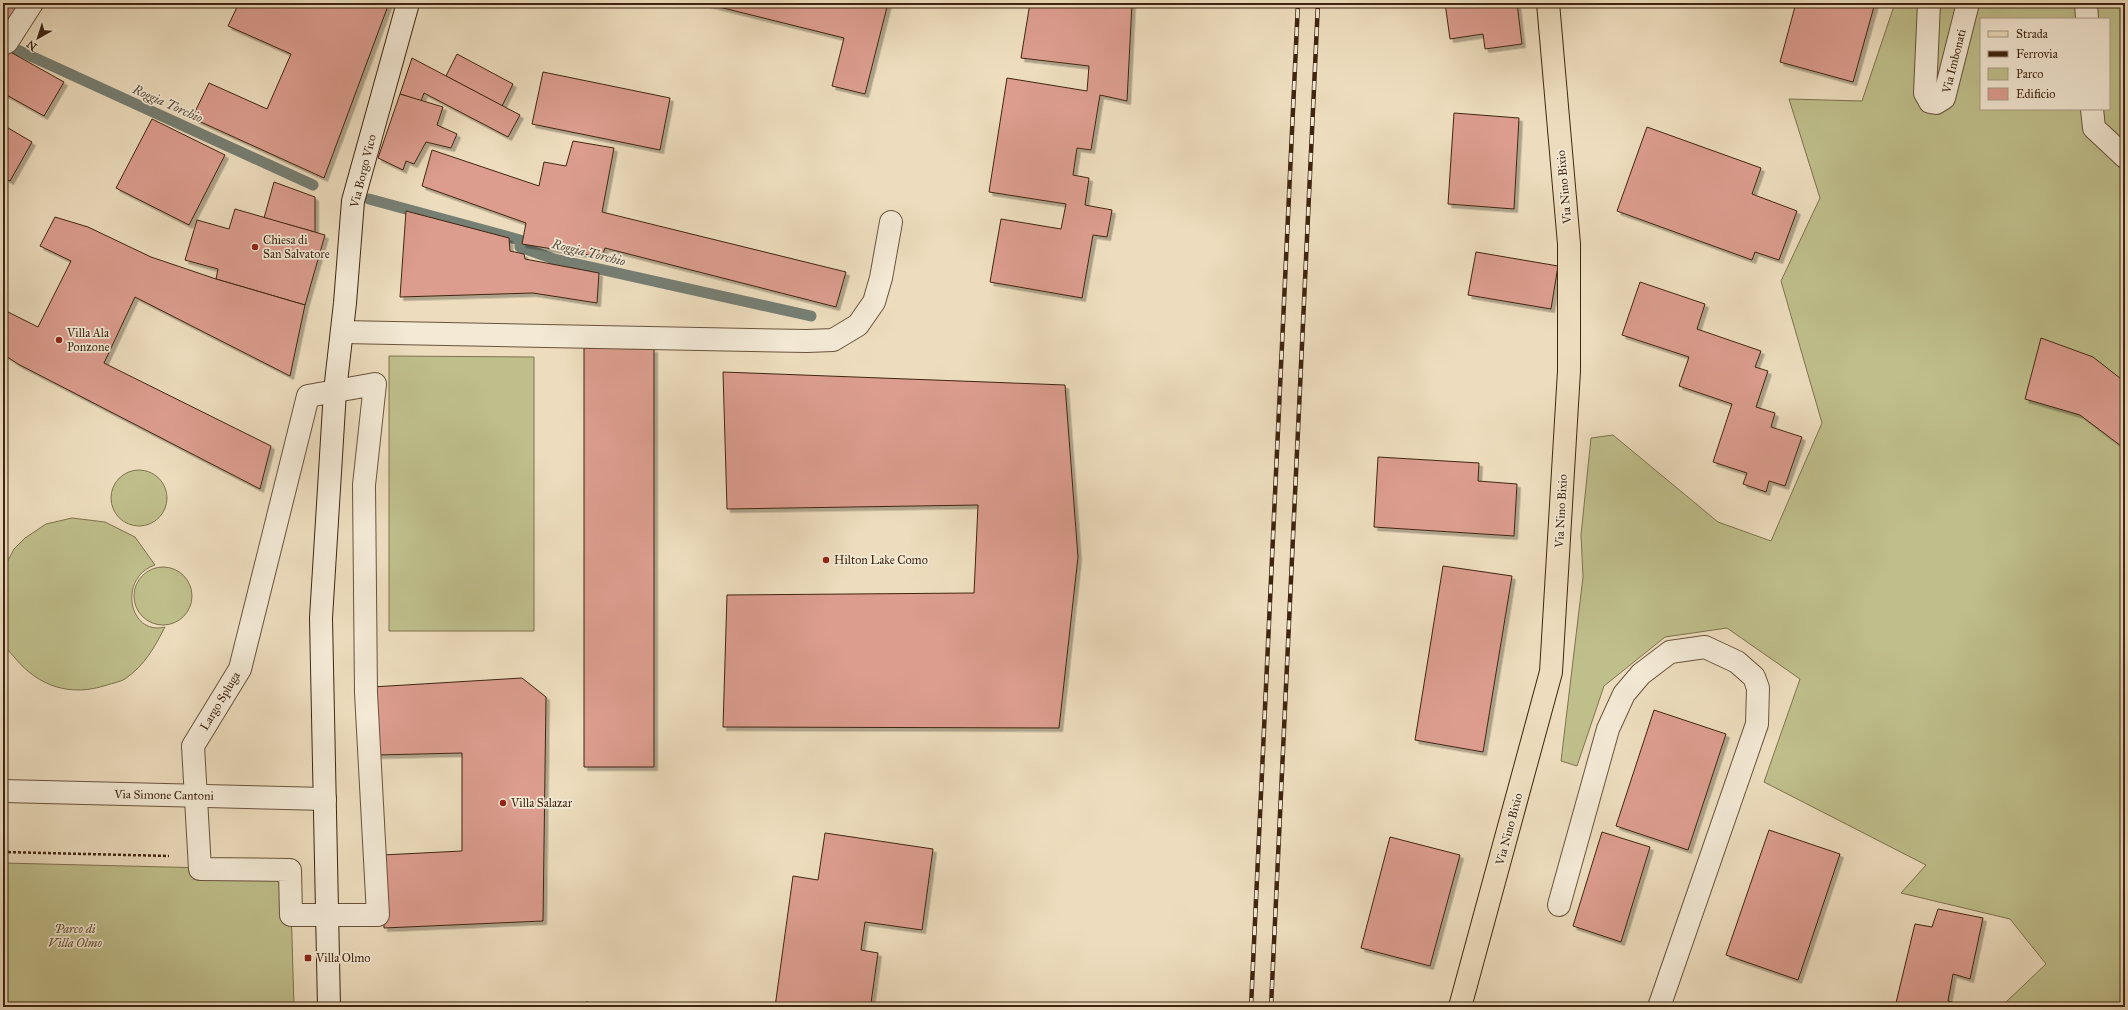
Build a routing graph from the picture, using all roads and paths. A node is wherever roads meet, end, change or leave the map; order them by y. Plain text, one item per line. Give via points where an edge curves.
1 (32, 3) edge
2 (408, 3) edge
3 (1548, 3) edge
4 (1929, 3) edge
5 (1968, 3) edge
6 (2086, 3) edge
7 (2087, 18) edge
8 (3, 44) edge
9 (2092, 110) edge
10 (2125, 157) edge
11 (891, 222) dead end
12 (342, 332) junction
13 (335, 391) junction
14 (3, 791) edge
15 (196, 796) junction
16 (325, 799) junction
17 (3, 852) edge
18 (199, 857) junction
19 (1559, 905) dead end
20 (327, 916) junction
21 (329, 1007) edge
22 (1460, 1007) edge
23 (1659, 1007) edge

1 - 8 street via 7,42
2 - 12 street, Via Borgo Vico via 353,201
3 - 22 main road, Via Nino Bixio via 1569,244 1569,371 1551,672
4 - 5 street, Via Imbonati via 1925,92 1930,102 1936,103 1944,98
6 - 7 street
9 - 10 street via 2094,128
11 - 12 street via 874,302 858,325 833,340
12 - 13 street, Via Borgo Vico
13 - 15 street, Largo Spluga via 308,396 240,669 193,746
13 - 16 street via 321,618
13 - 20 street, Largo Spluga via 375,384 364,501 366,693 378,915
14 - 15 street, Via Simone Cantoni
15 - 16 street, Via Simone Cantoni
15 - 18 street, Largo Spluga
16 - 20 street
17 - 18 path
18 - 20 street, Largo Spluga via 200,868 290,870 291,915
19 - 23 street via 1608,729 1624,694 1641,674 1670,652 1705,647 1737,662 1754,678 1758,688 1757,724
20 - 21 street

